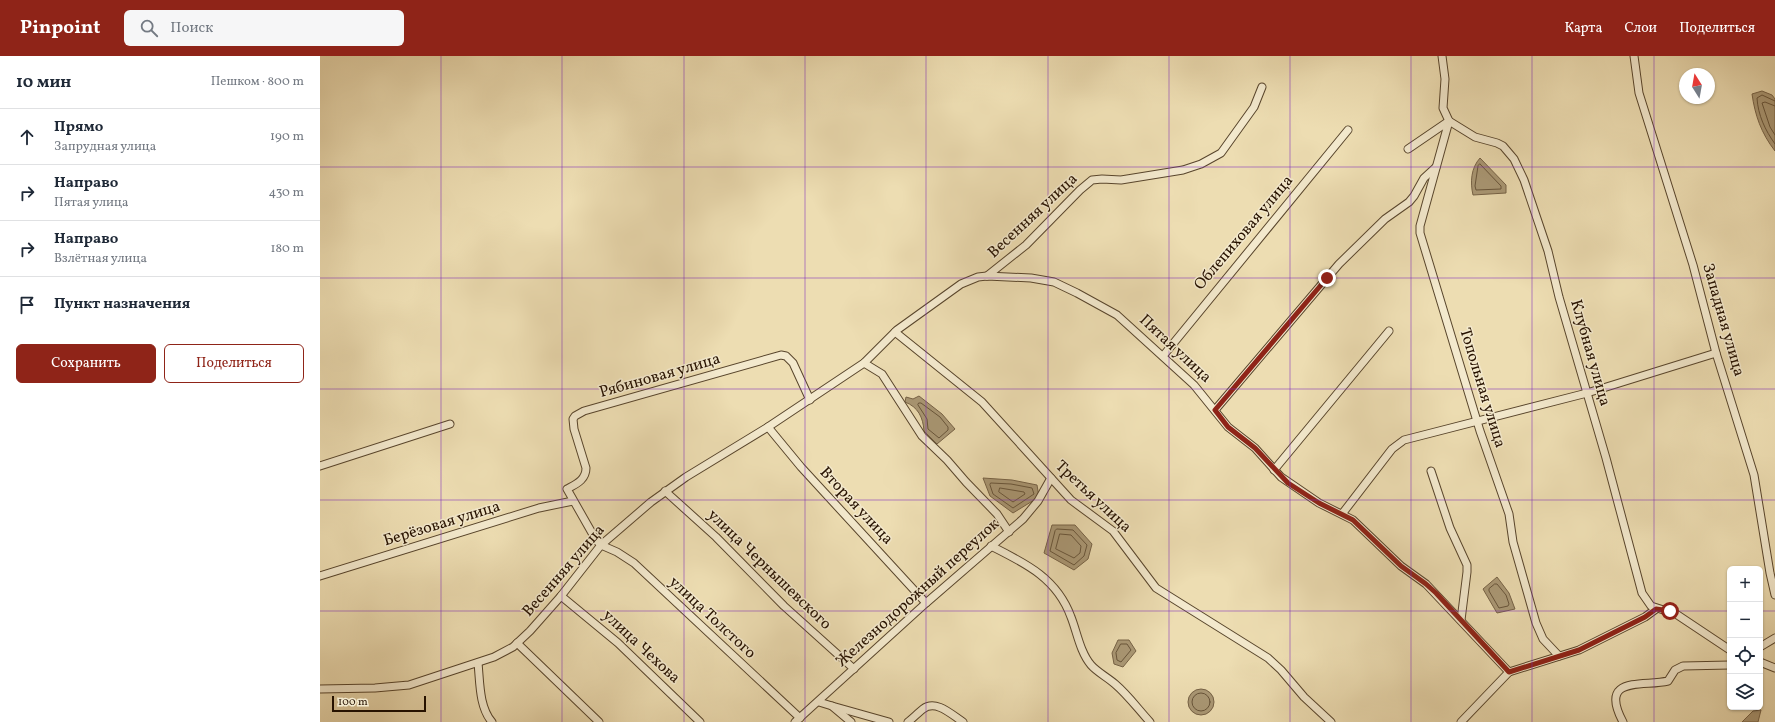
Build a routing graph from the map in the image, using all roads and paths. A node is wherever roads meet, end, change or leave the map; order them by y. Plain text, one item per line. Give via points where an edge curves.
1 (1442, 56) edge
2 (1634, 56) edge
3 (1262, 87) dead end
4 (1449, 121) junction
5 (1348, 130) dead end
6 (1408, 149) dead end
7 (1436, 167) junction
8 (987, 276) junction
9 (1388, 331) dead end
10 (895, 332) junction
11 (1716, 353) junction
12 (1163, 356) junction
13 (864, 363) junction
14 (1587, 393) junction
15 (810, 400) junction
16 (1215, 410) junction
17 (1477, 421) junction
18 (450, 424) dead end
19 (768, 428) junction
20 (320, 466) edge
21 (1274, 470) junction
22 (1431, 471) dead end
23 (1051, 478) junction
24 (665, 491) junction
25 (573, 501) junction
26 (1342, 514) junction
27 (1009, 532) junction
28 (601, 545) junction
29 (991, 546) junction
30 (320, 576) edge
31 (1775, 595) edge
32 (561, 596) junction
33 (926, 603) junction
34 (1656, 609) junction
35 (1461, 620) junction
36 (1775, 638) edge
37 (518, 643) junction
38 (1763, 645) edge
39 (1727, 648) edge
40 (1559, 656) junction
41 (478, 663) junction
42 (1763, 663) edge
43 (1727, 665) edge
44 (1775, 668) edge
45 (854, 669) junction
46 (1509, 672) junction
47 (320, 689) edge
48 (819, 702) junction
49 (832, 706) junction
50 (797, 720) edge
51 (492, 722) edge
52 (599, 722) edge
53 (700, 722) edge
54 (851, 722) edge
55 (889, 722) edge
56 (908, 722) edge
57 (963, 722) edge
58 (1150, 722) edge
59 (1331, 722) edge
60 (1461, 722) edge
61 (1623, 722) edge

1 - 4 street via 1445,79 1443,108
2 - 11 street, Западная улица via 1639,93 1695,271
3 - 8 street, Весенняя улица via 1254,107 1221,153 1183,170 1121,180 1092,180 1026,245
4 - 6 street
4 - 7 street, Топольная улица
4 - 14 street, Клубная улица via 1475,137 1497,143 1509,151 1514,159 1546,244
5 - 12 street, Облепиховая улица
7 - 16 street via 1424,178 1409,202 1384,219 1339,264
7 - 17 street, Топольная улица via 1420,233
8 - 10 street, Весенняя улица via 961,284
8 - 12 street, Пятая улица via 1054,282 1117,315
9 - 21 street
10 - 13 street, Весенняя улица
10 - 23 street, Третья улица via 982,402
11 - 14 street
11 - 31 street, Западная улица via 1754,475
12 - 16 street, Пятая улица via 1194,385
13 - 15 street, Весенняя улица
13 - 27 street via 882,374 922,436 997,514
14 - 17 street
14 - 34 street, Клубная улица via 1639,586 1646,601
15 - 19 street, Весенняя улица
15 - 25 street, Рябиновая улица via 790,359 781,356 584,411 576,416 573,424 586,473 581,480 567,489
16 - 21 street, Пятая улица via 1228,427 1255,448
17 - 26 street via 1413,437 1397,444
17 - 40 street, Топольная улица via 1509,514 1514,547 1536,623 1543,639
18 - 20 street
19 - 24 street, Весенняя улица
19 - 33 street, Вторая улица
21 - 26 street, Пятая улица via 1307,496
22 - 35 street via 1450,528 1466,565
23 - 27 street, Железнодорожный переулок via 1031,511
23 - 59 street, Третья улица via 1079,507 1113,531 1156,588 1268,658
24 - 28 street, Весенняя улица
24 - 45 street, улица Чернышевского via 716,537 784,606
25 - 28 street
25 - 30 street, Берёзовая улица via 539,508
26 - 35 street, Пятая улица via 1362,527 1401,566 1426,584
27 - 29 street, Железнодорожный переулок
28 - 32 street, Весенняя улица
28 - 50 street, улица Толстого via 634,563
29 - 33 street, Железнодорожный переулок
29 - 58 street via 1036,570 1045,578 1068,609 1090,665 1123,692
32 - 37 street, Весенняя улица
32 - 53 street, улица Чехова via 618,643
33 - 45 street, Железнодорожный переулок
34 - 39 street via 1676,614
34 - 40 street via 1579,650
35 - 46 street, Пятая улица
36 - 38 street
37 - 41 street, Весенняя улица via 504,653
37 - 52 street
40 - 46 street
41 - 47 street, Весенняя улица via 409,685
41 - 51 street via 482,698
42 - 44 street
43 - 61 street via 1683,666 1675,670 1668,681 1627,685 1617,694 1617,708
45 - 48 street, Железнодорожный переулок
46 - 60 street
48 - 49 street
48 - 50 street, Железнодорожный переулок
49 - 54 street
49 - 55 street
56 - 57 street via 923,709 934,705

